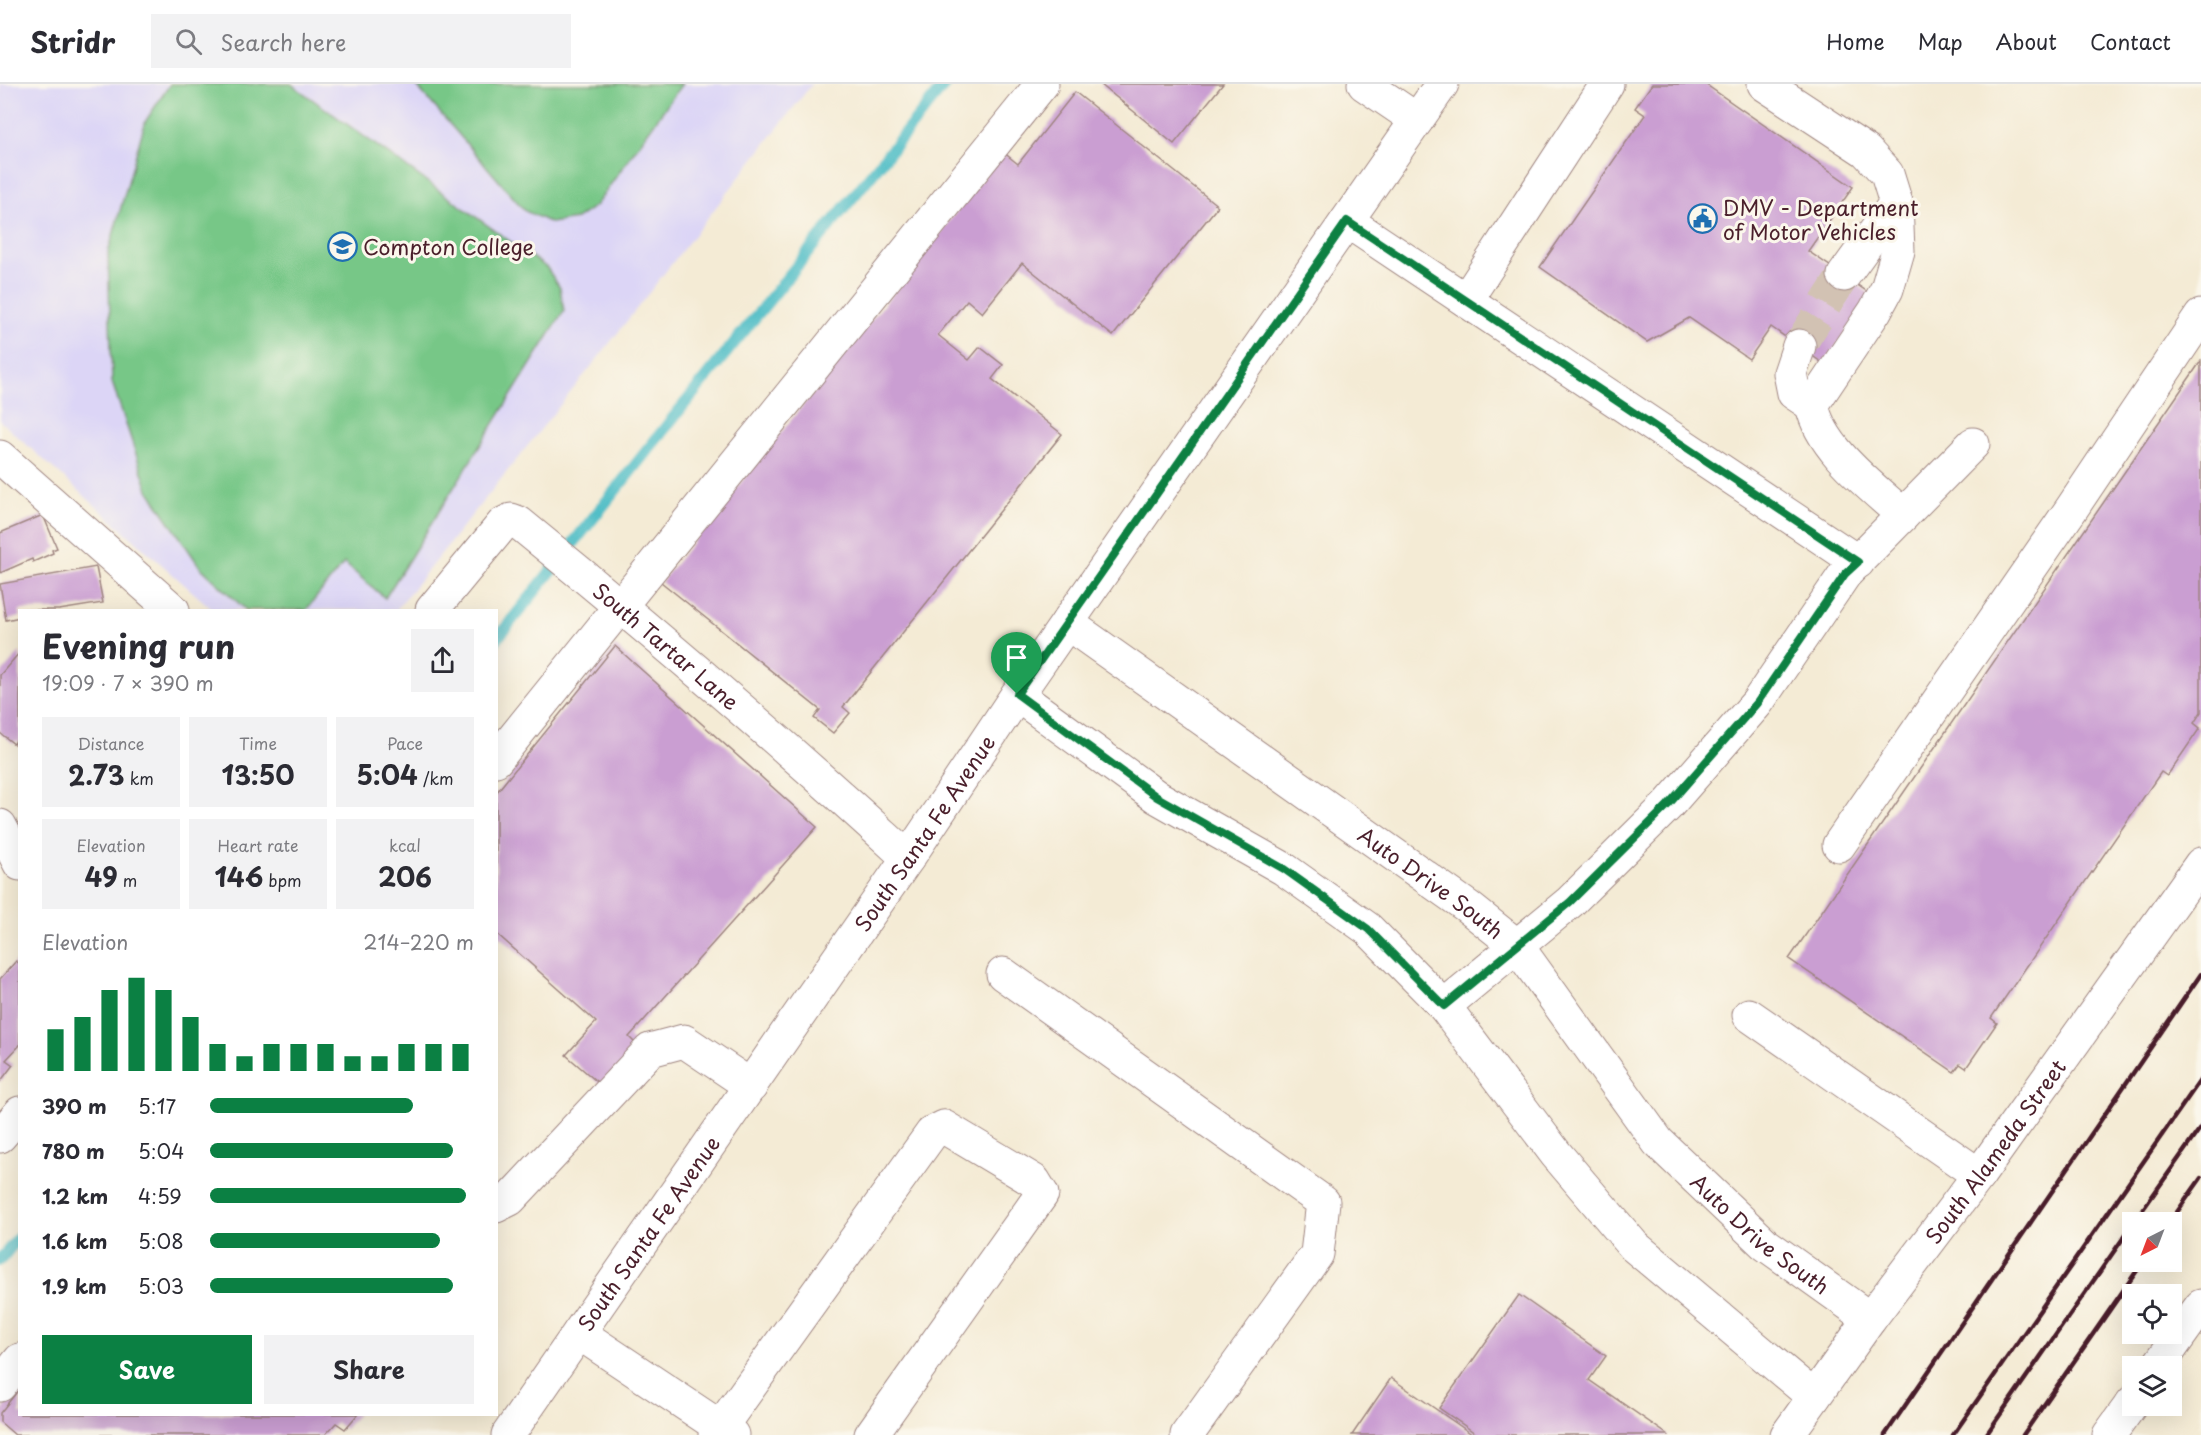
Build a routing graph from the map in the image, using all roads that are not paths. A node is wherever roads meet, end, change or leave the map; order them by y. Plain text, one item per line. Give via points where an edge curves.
1 (1042, 84) edge
2 (1364, 84) edge
3 (1442, 84) edge
4 (1607, 84) edge
5 (1764, 84) edge
6 (1417, 120) junction
7 (1896, 203) junction
8 (1347, 221) junction
9 (1844, 275) tunnel mouth
10 (1466, 300) junction
11 (2201, 316) edge
12 (1799, 346) tunnel mouth
13 (1812, 405) junction
14 (1973, 444) dead end
15 (0, 457) edge
16 (1903, 515) junction
17 (1858, 562) junction
18 (611, 599) junction
19 (172, 609) edge
20 (433, 609) edge
21 (1067, 623) junction
22 (1017, 694) junction
23 (498, 757) edge
24 (0, 826) edge
25 (1839, 845) dead end
26 (908, 858) junction
27 (18, 860) edge
28 (2201, 864) edge
29 (1517, 946) junction
30 (1003, 974) dead end
31 (1444, 1006) junction
32 (1749, 1015) dead end
33 (750, 1086) junction
34 (18, 1115) edge
35 (0, 1136) edge
36 (1979, 1176) junction
37 (498, 1205) edge
38 (2201, 1306) edge
39 (1870, 1319) junction
40 (579, 1334) junction
41 (2165, 1356) edge
42 (18, 1362) edge
43 (0, 1385) edge
44 (1814, 1396) junction
45 (2123, 1416) edge
46 (722, 1432) edge
47 (508, 1435) edge
48 (871, 1435) edge
49 (1187, 1435) edge
50 (1787, 1435) edge
51 (2109, 1435) edge

1 - 18 street
2 - 6 street
3 - 6 street, South Santa Fe Avenue
4 - 10 street
5 - 7 street via 1866,151 1887,174
6 - 8 street, South Santa Fe Avenue
7 - 9 street
7 - 13 street via 1898,250 1887,289
8 - 10 street
8 - 21 street, South Santa Fe Avenue
10 - 17 street
11 - 25 street
12 - 13 street via 1790,372 1794,393
13 - 16 street via 1825,438
14 - 16 street
15 - 19 street
16 - 17 street
17 - 29 street via 1845,574 1757,703 1668,805 1570,902
18 - 20 street, South Tartar Lane via 511,520 502,524
18 - 23 street
18 - 26 street, South Tartar Lane
21 - 22 street, South Santa Fe Avenue
21 - 29 street, Auto Drive South
22 - 26 street, South Santa Fe Avenue
22 - 31 street via 1157,797 1284,869 1368,929
24 - 27 street
26 - 33 street, South Santa Fe Avenue
28 - 36 street, South Alameda Street
29 - 31 street
29 - 39 street, Auto Drive South via 1658,1142 1765,1244
30 - 49 street via 1323,1202 1317,1254
31 - 44 street via 1556,1154 1634,1246
32 - 36 street
33 - 37 street via 684,1041 650,1050 510,1199
33 - 40 street, South Santa Fe Avenue
34 - 35 street
36 - 39 street, South Alameda Street
38 - 41 street
39 - 44 street, South Alameda Street
40 - 46 street
40 - 47 street, South Santa Fe Avenue
42 - 43 street
44 - 50 street, South Alameda Street
45 - 51 street
46 - 48 street via 932,1133 944,1127 1034,1181 1042,1194

